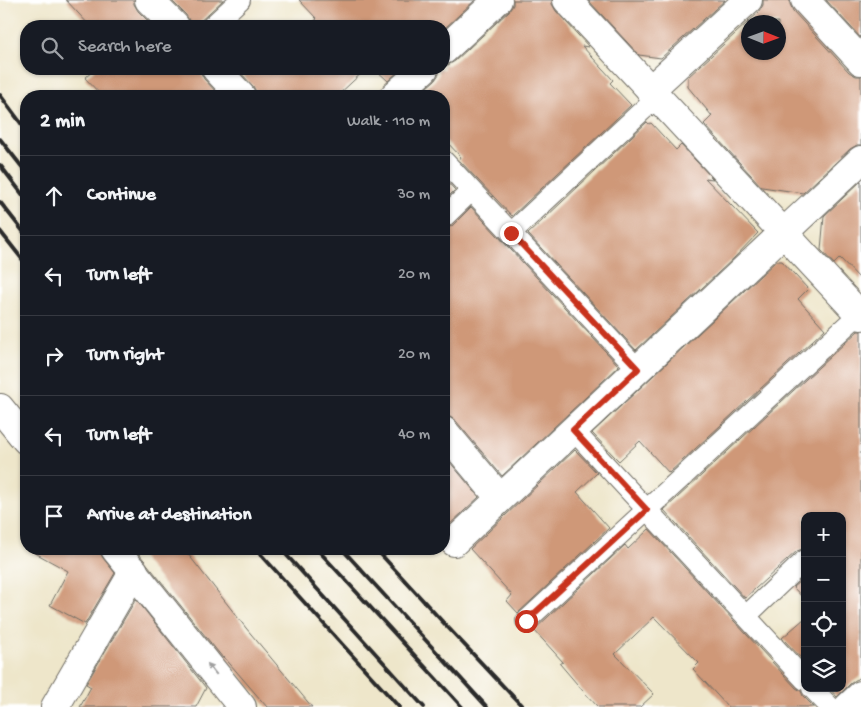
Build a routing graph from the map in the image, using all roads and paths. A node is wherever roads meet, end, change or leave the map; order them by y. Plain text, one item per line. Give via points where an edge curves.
1 (149, 0) edge
2 (240, 0) edge
3 (498, 0) edge
4 (567, 0) edge
5 (748, 0) edge
6 (805, 0) edge
7 (170, 20) edge
8 (218, 20) edge
9 (450, 44) edge
10 (861, 61) edge
11 (222, 75) edge
12 (417, 75) edge
13 (235, 90) edge
14 (401, 90) edge
15 (654, 93) junction
16 (861, 160) edge
17 (450, 167) edge
18 (471, 190) junction
19 (450, 211) edge
20 (784, 232) junction
21 (511, 233) junction
22 (860, 315) edge
23 (638, 369) junction
24 (0, 408) edge
25 (573, 430) junction
26 (20, 433) edge
27 (450, 438) edge
28 (500, 498) junction
29 (647, 510) junction
30 (454, 542) dead end
31 (120, 555) edge
32 (801, 564) edge
33 (134, 571) junction
34 (746, 616) junction
35 (526, 621) dead end
36 (801, 676) edge
37 (816, 692) edge
38 (861, 695) edge
39 (55, 707) edge
40 (242, 707) edge
41 (830, 707) edge
42 (848, 707) edge

1 - 7 street
2 - 8 lane
3 - 9 street
4 - 15 street
5 - 15 street
6 - 10 street
11 - 13 street
12 - 14 street
15 - 20 street
15 - 21 lane
16 - 20 street
17 - 18 lane
18 - 19 lane
18 - 21 lane
20 - 22 street
20 - 23 street
21 - 23 lane
22 - 29 lane
23 - 25 street
24 - 26 street
25 - 28 street
25 - 29 lane
27 - 28 street
28 - 30 street
29 - 34 lane
29 - 35 lane
31 - 33 street
32 - 34 lane
33 - 39 street
40 -> 33 street
34 - 36 lane
37 - 41 lane
38 - 42 street

